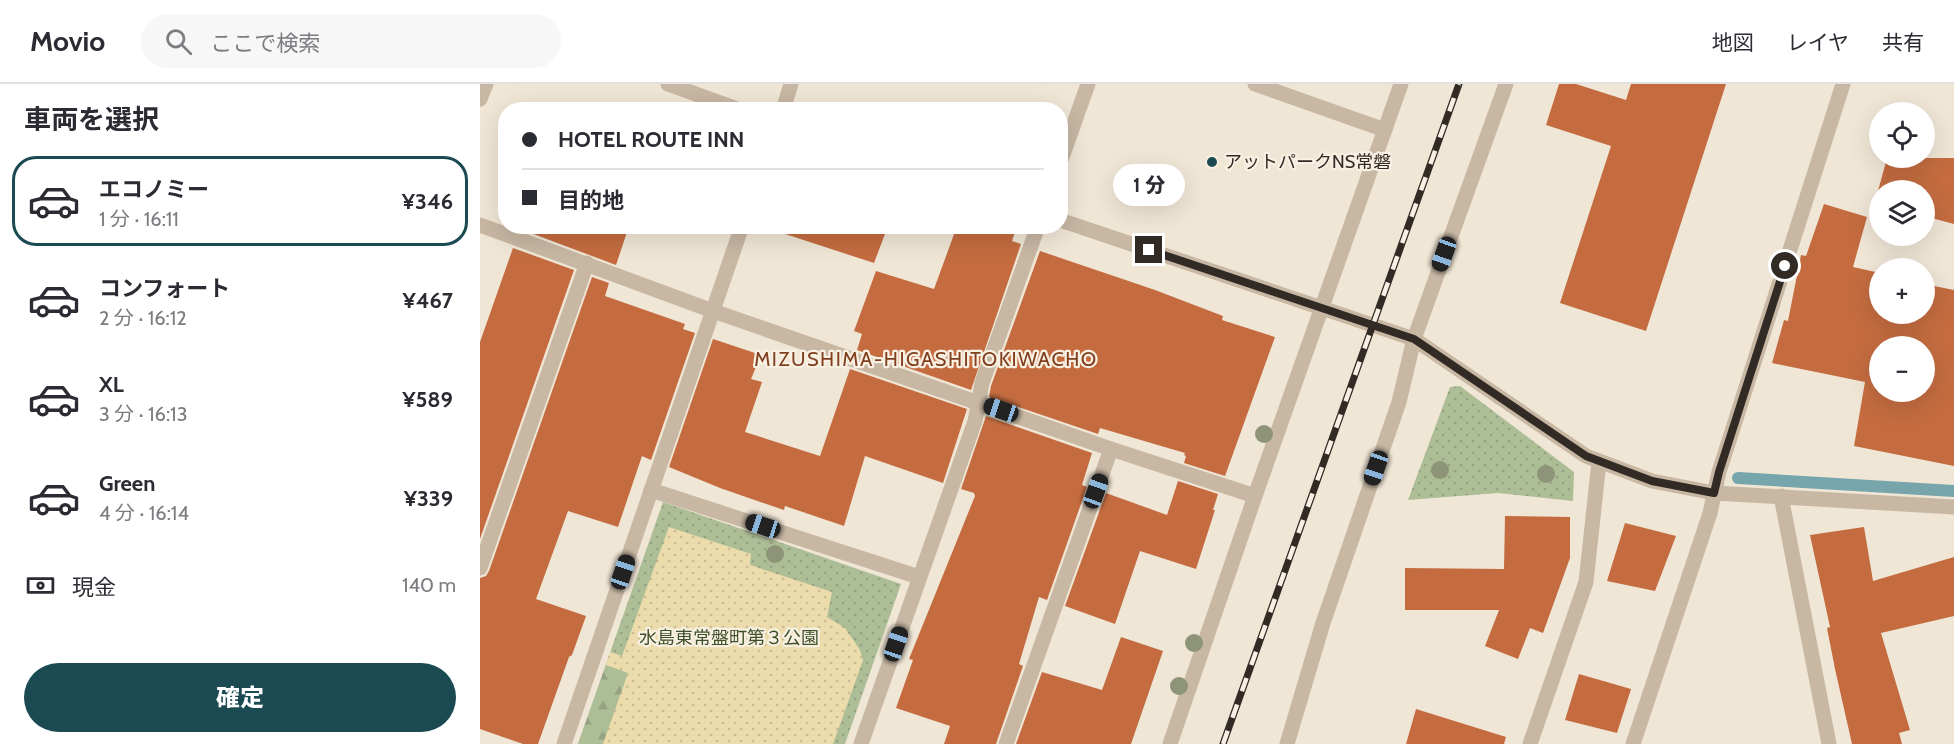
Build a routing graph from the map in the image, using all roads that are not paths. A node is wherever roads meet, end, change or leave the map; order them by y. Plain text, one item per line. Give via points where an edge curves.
1 (486, 84) edge
2 (668, 84) edge
3 (791, 84) edge
4 (1088, 84) edge
5 (1255, 84) edge
6 (1401, 84) edge
7 (1506, 84) edge
8 (1843, 84) edge
9 (480, 99) edge
10 (718, 102) edge
11 (785, 102) edge
12 (1385, 130) junction
13 (1068, 140) edge
14 (1068, 223) edge
15 (480, 225) edge
16 (498, 231) edge
17 (505, 234) edge
18 (739, 234) edge
19 (1035, 234) edge
20 (587, 263) junction
21 (1321, 309) junction
22 (713, 311) junction
23 (1414, 339) junction
24 (979, 402) junction
25 (1111, 449) junction
26 (1599, 462) junction
27 (651, 490) junction
28 (1714, 493) junction
29 (1255, 496) junction
30 (1781, 496) junction
31 (1954, 507) edge
32 (480, 568) edge
33 (920, 577) junction
34 (564, 744) edge
35 (861, 744) edge
36 (1006, 744) edge
37 (1170, 744) edge
38 (1287, 744) edge
39 (1530, 744) edge
40 (1633, 744) edge
41 (1829, 744) edge

1 - 9 street
2 - 10 street
3 - 11 street
4 - 13 street
5 - 12 street
6 - 12 street
7 - 23 street
8 - 28 street
12 - 21 street
14 - 21 street
15 - 16 street
17 - 20 street
18 - 22 street
19 - 24 street via 982,383
20 - 22 street
20 - 32 street
21 - 23 street
21 - 29 street
22 - 24 street
22 - 27 street
23 - 26 street
23 - 38 street via 1399,402 1323,622
24 - 25 street
24 - 33 street
25 - 29 street
25 - 36 street
26 - 28 street via 1652,481
26 - 39 street via 1586,582
27 - 33 street
27 - 34 street
28 - 30 street
28 - 40 street
29 - 37 street
30 - 31 street
30 - 41 street
33 - 35 street

